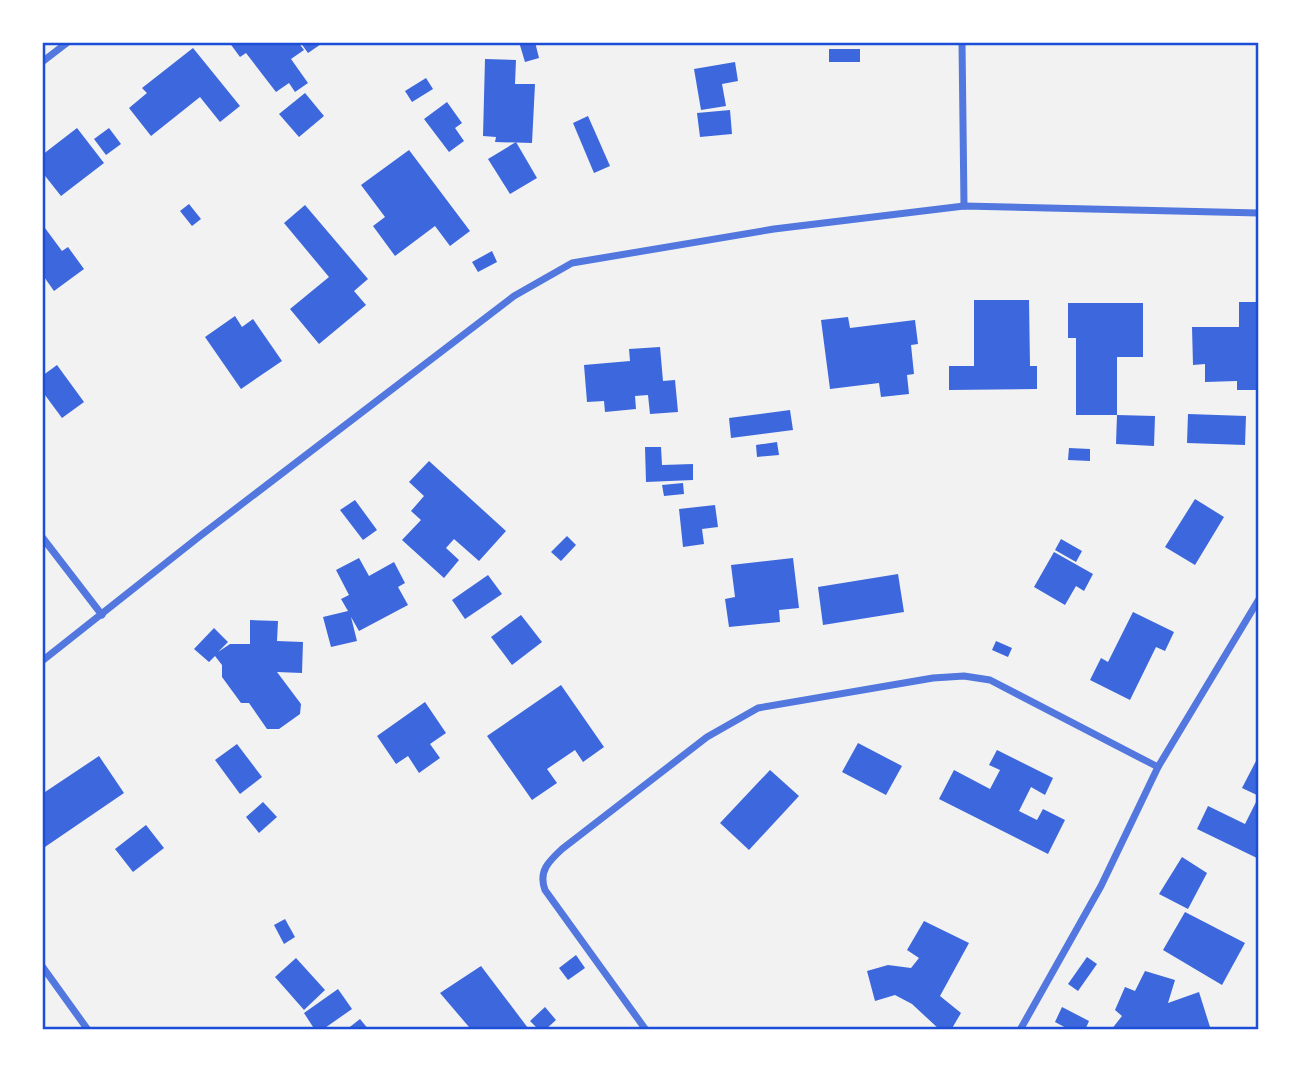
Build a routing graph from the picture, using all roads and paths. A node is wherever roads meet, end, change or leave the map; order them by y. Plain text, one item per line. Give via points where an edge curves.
1 (68, 42) edge
2 (962, 42) edge
3 (42, 62) edge
4 (964, 206) junction
5 (1259, 213) edge
6 (42, 537) edge
7 (1259, 599) edge
8 (102, 615) junction
9 (42, 661) edge
10 (1158, 767) junction
11 (42, 967) edge
12 (89, 1030) edge
13 (646, 1030) edge
14 (1020, 1030) edge

1 - 3 street
2 - 4 street
4 - 5 street
4 - 8 street via 774,229 586,260 557,270 514,296
6 - 8 street
7 - 10 street
8 - 9 street
10 - 13 street via 990,680 974,677 920,680 758,708 737,718 697,744 545,866 545,890
10 - 14 street via 1101,886
11 - 12 street

